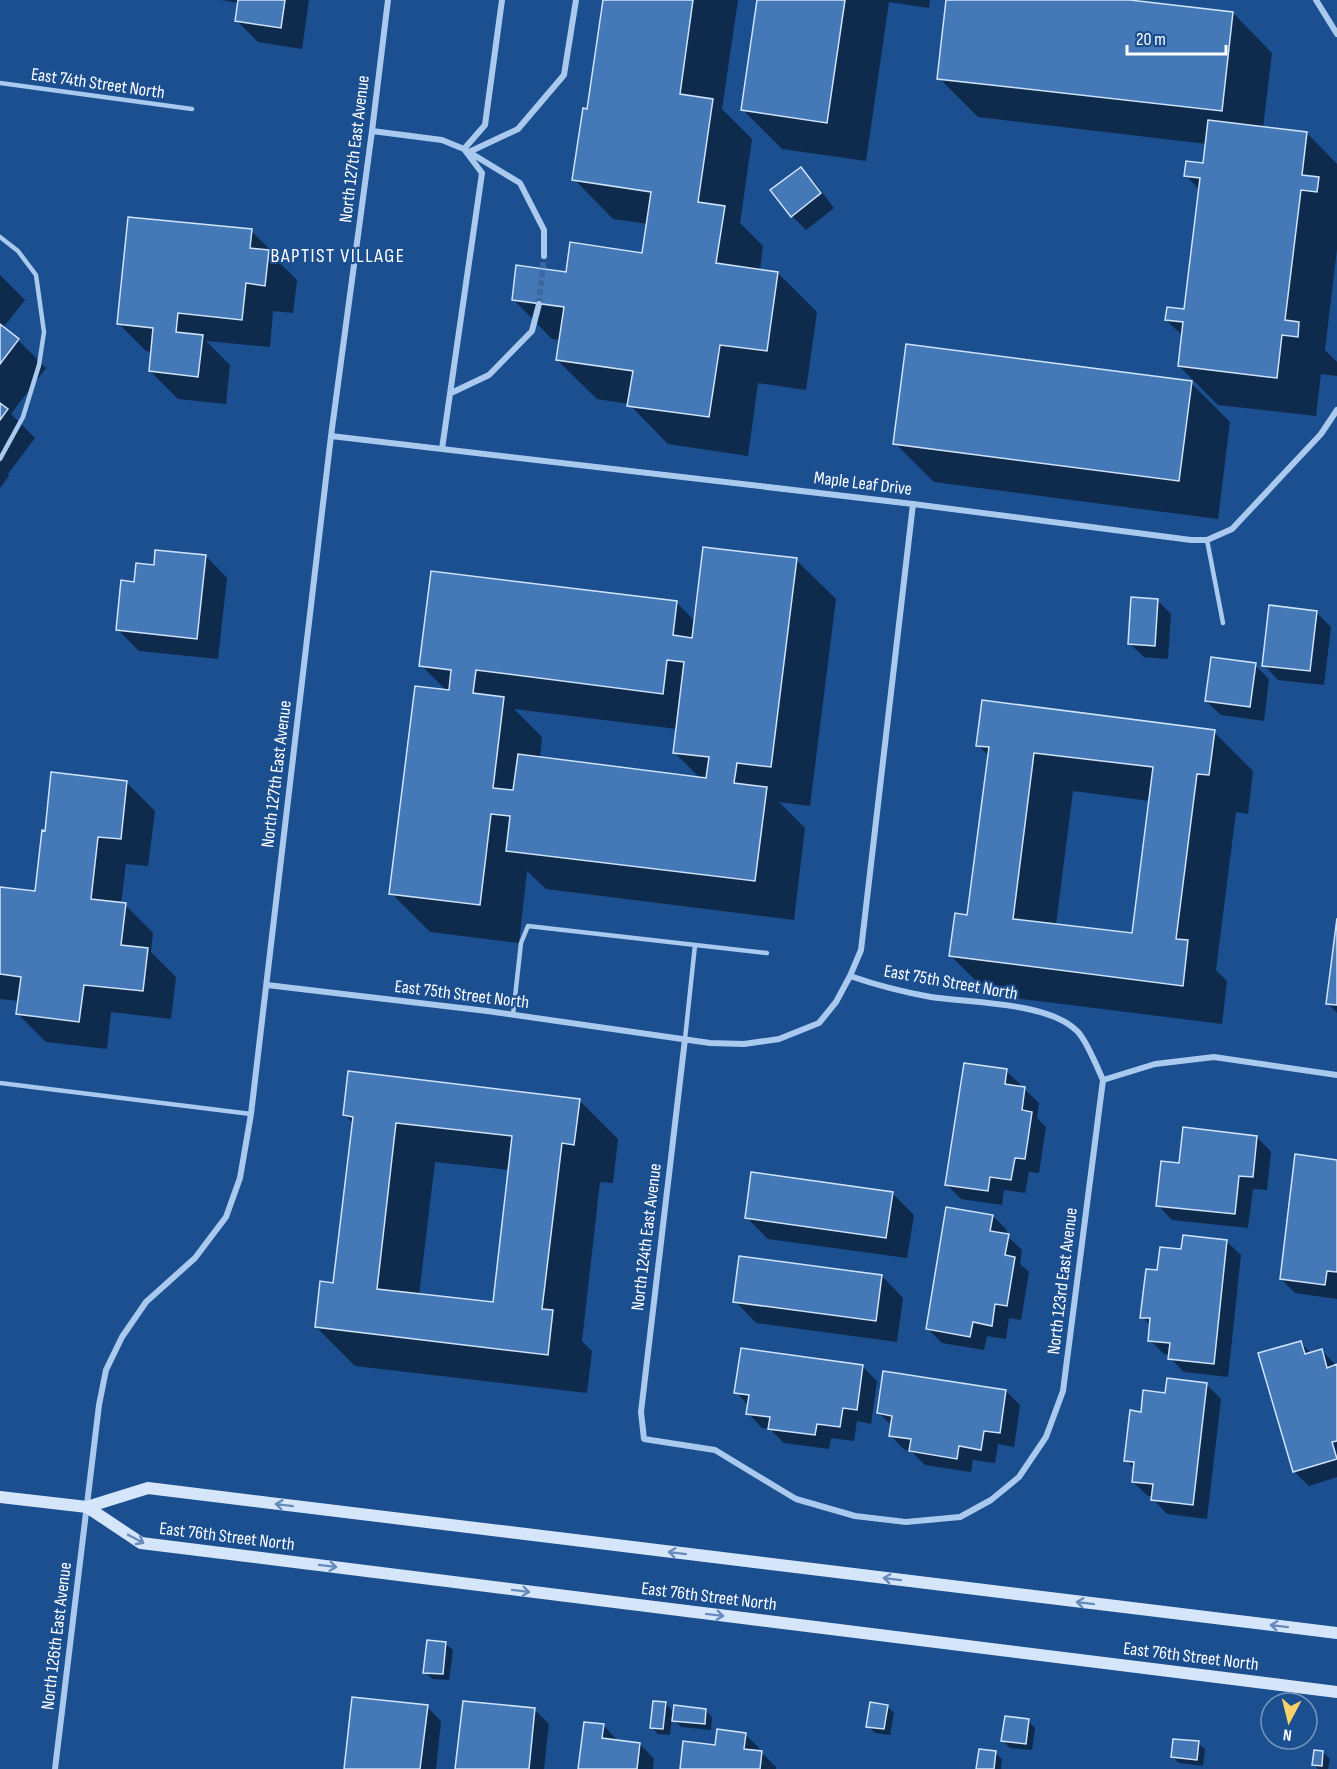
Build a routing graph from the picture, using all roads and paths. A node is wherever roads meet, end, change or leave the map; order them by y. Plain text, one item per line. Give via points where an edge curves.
1 (388, 0) edge
2 (502, 0) edge
3 (576, 0) edge
4 (1316, 0) edge
5 (1337, 34) edge
6 (0, 83) edge
7 (192, 109) dead end
8 (372, 131) junction
9 (467, 150) junction
10 (0, 237) edge
11 (544, 256) tunnel mouth
12 (539, 304) tunnel mouth
13 (450, 393) junction
14 (1337, 410) edge
15 (331, 436) junction
16 (442, 449) junction
17 (0, 459) edge
18 (913, 504) junction
19 (1207, 540) junction
20 (1223, 623) dead end
21 (695, 945) junction
22 (767, 953) dead end
23 (850, 976) junction
24 (267, 985) junction
25 (513, 1015) junction
26 (685, 1040) junction
27 (1337, 1075) edge
28 (1103, 1080) junction
29 (0, 1083) edge
30 (251, 1114) junction
31 (644, 1439) joint
32 (0, 1497) edge
33 (87, 1507) junction
34 (1337, 1633) edge
35 (1337, 1692) edge
36 (55, 1769) edge

1 - 8 street, North 127th East Avenue
2 - 9 street via 485,125
3 - 9 street via 564,75 518,129
4 - 5 street
6 - 7 lane, East 74th Street North
8 - 9 street via 442,140
8 - 15 street, North 127th East Avenue
9 - 11 street via 520,183 544,230
9 - 13 street via 482,173
10 - 17 lane via 18,251 36,275 44,332 39,365 23,417
12 - 13 street via 532,331 489,375
13 - 16 street
14 - 19 street via 1321,434 1232,528
15 - 16 street, Maple Leaf Drive
15 - 24 street, North 127th East Avenue
16 - 18 street, Maple Leaf Drive
18 - 19 street, Maple Leaf Drive
18 - 23 street via 861,950
19 - 20 lane
21 - 22 lane
21 - 25 lane via 528,926 521,944
21 - 26 lane
23 - 26 street, East 75th Street North via 819,1023 779,1040 744,1044
23 - 28 street, East 75th Street North via 930,996 1048,1014 1080,1033
24 - 25 street, East 75th Street North
24 - 30 street, North 127th East Avenue
25 - 26 street, East 75th Street North
26 - 31 street, North 124th East Avenue via 641,1412
27 - 28 street via 1214,1058 1155,1064
28 - 31 street, North 123rd East Avenue via 1063,1391 1046,1437 1019,1477 991,1500 960,1517 906,1522 855,1516 795,1499 715,1450
29 - 30 lane
30 - 33 street, North 127th East Avenue via 240,1178 226,1217 195,1258 146,1302 106,1370
32 - 33 main road, East 76th Street North
34 -> 33 main road, East 76th Street North via 148,1488
33 -> 35 main road, East 76th Street North via 141,1543
33 - 36 street, North 126th East Avenue

